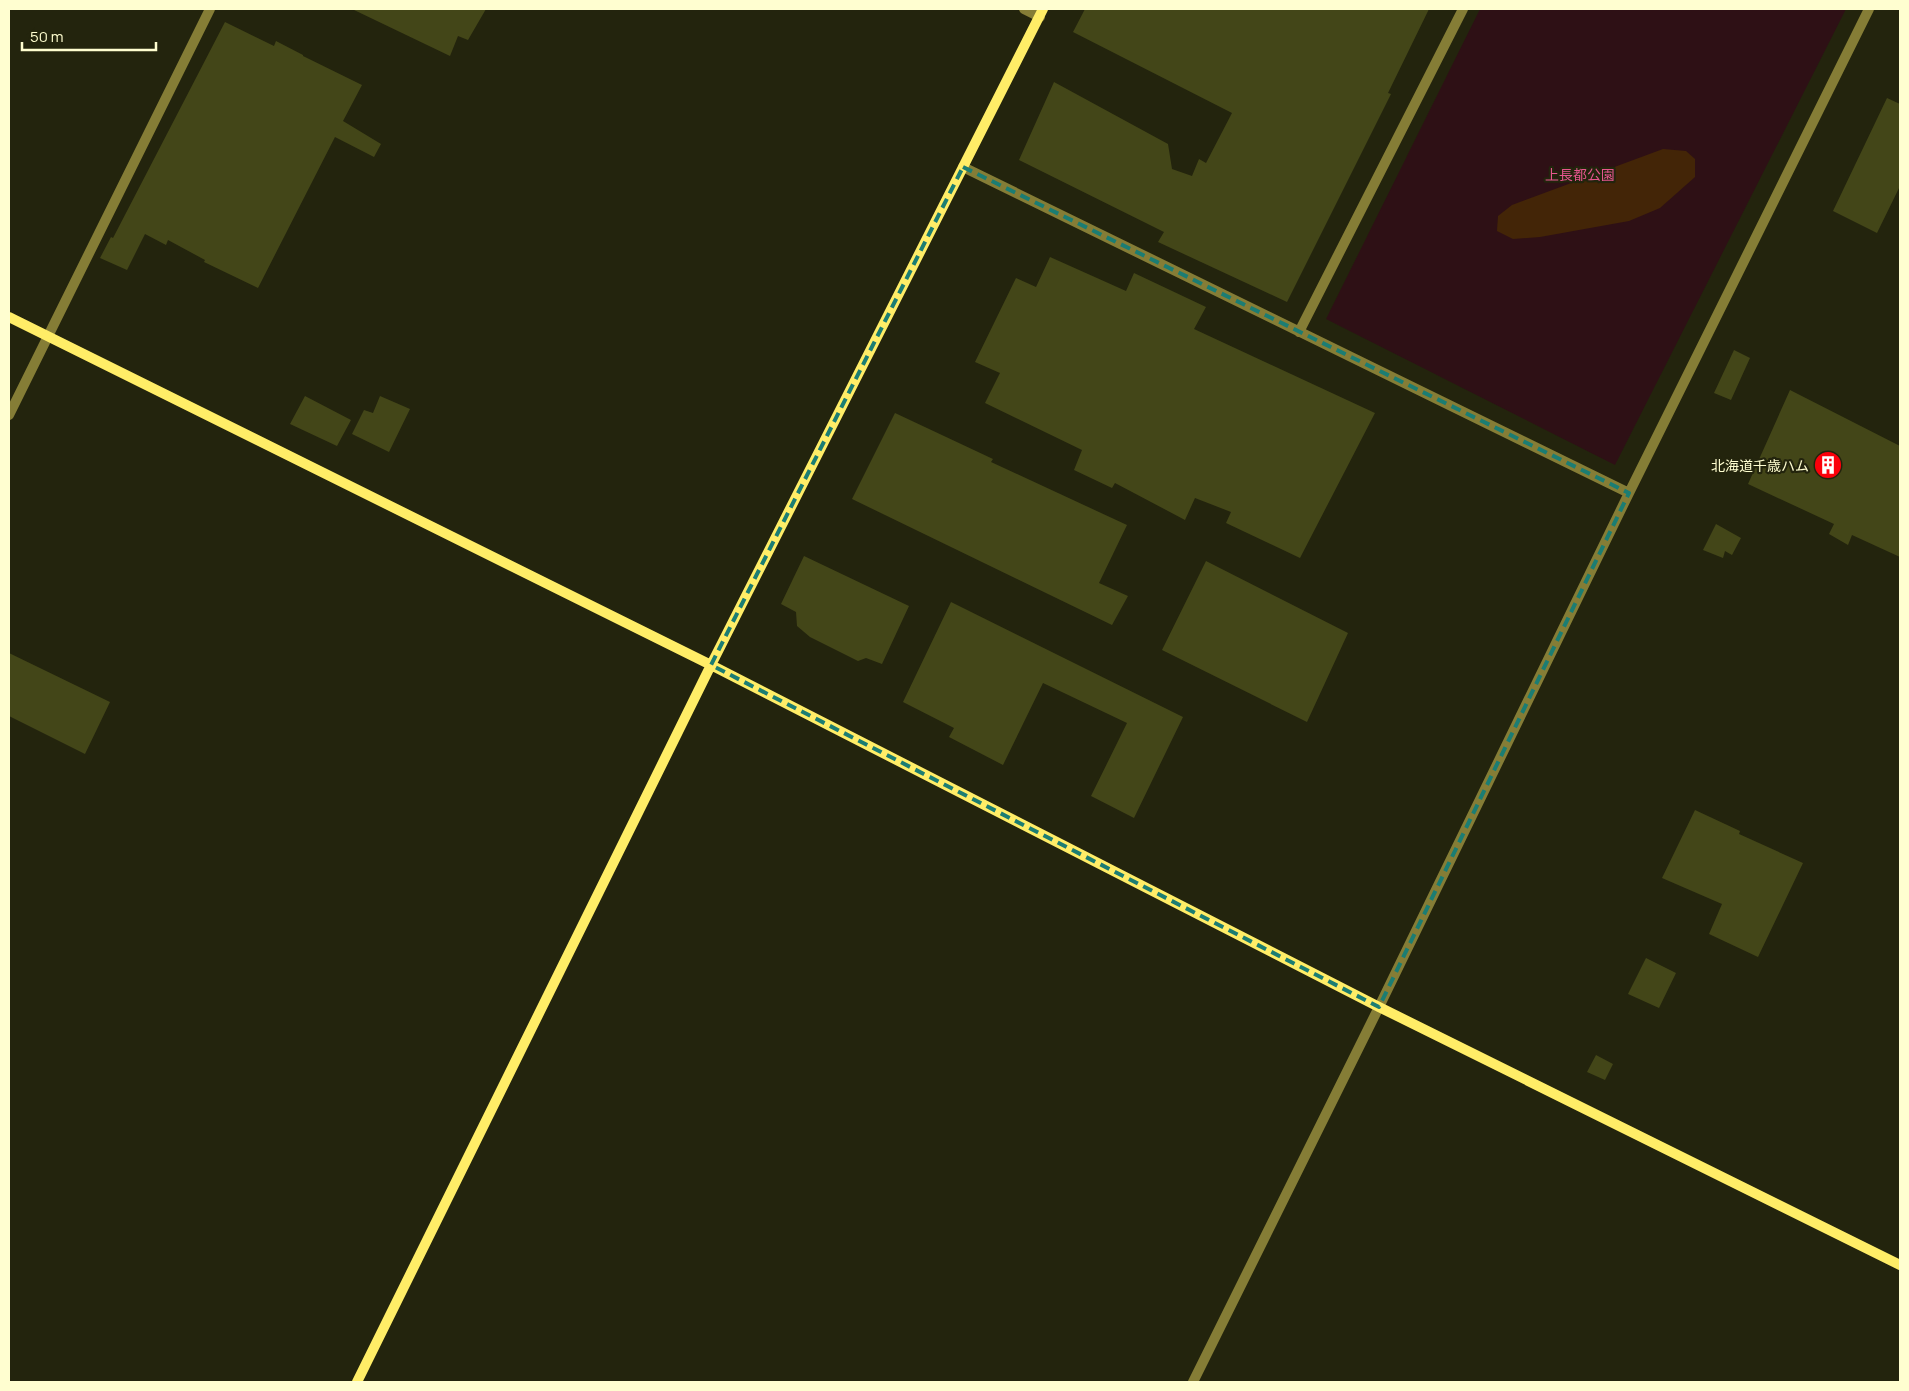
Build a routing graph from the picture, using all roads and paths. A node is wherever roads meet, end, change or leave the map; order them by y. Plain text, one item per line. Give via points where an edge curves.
1 (210, 9) edge
2 (1024, 9) edge
3 (1464, 9) edge
4 (1869, 9) edge
5 (1042, 13) edge
6 (963, 167) junction
7 (9, 317) edge
8 (1299, 332) junction
9 (48, 336) junction
10 (9, 415) edge
11 (1629, 493) junction
12 (711, 665) junction
13 (1379, 1007) junction
14 (1900, 1265) edge
15 (356, 1382) edge
16 (1192, 1382) edge

1 - 9 street
2 - 5 street
3 - 8 street
4 - 11 street
5 - 6 street
6 - 8 street
6 - 12 street
7 - 9 street
8 - 11 street
9 - 10 street
9 - 12 street
11 - 13 street
12 - 13 street
12 - 15 street
13 - 14 street
13 - 16 street

